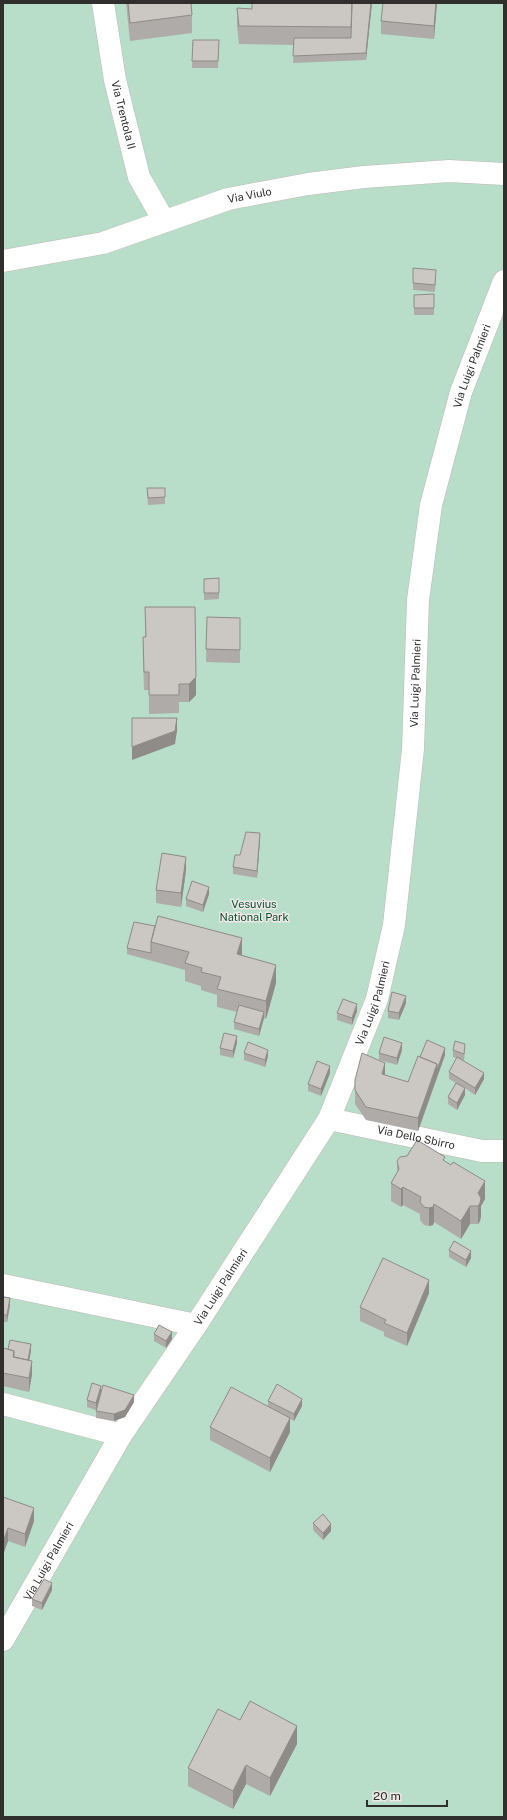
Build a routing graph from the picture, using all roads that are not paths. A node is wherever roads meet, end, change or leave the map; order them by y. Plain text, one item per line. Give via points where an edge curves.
1 (103, 3) edge
2 (504, 174) edge
3 (164, 221) junction
4 (3, 261) edge
5 (504, 281) edge
6 (329, 1120) junction
7 (504, 1151) edge
8 (3, 1285) edge
9 (196, 1325) junction
10 (3, 1404) edge
11 (121, 1435) junction
12 (3, 1640) edge

1 - 3 street, Via Trentola II via 115,80 139,177
2 - 3 street, Via Viulo via 449,171 308,184 228,200
3 - 4 street, Via Viulo via 102,243
5 - 6 street, Via Luigi Palmieri via 461,392 431,505 418,600 412,749 394,925 377,999
6 - 7 street, Via Dello Sbirro via 482,1151
6 - 9 street, Via Luigi Palmieri
8 - 9 street
9 - 11 street, Via Luigi Palmieri
10 - 11 street
11 - 12 street, Via Luigi Palmieri

